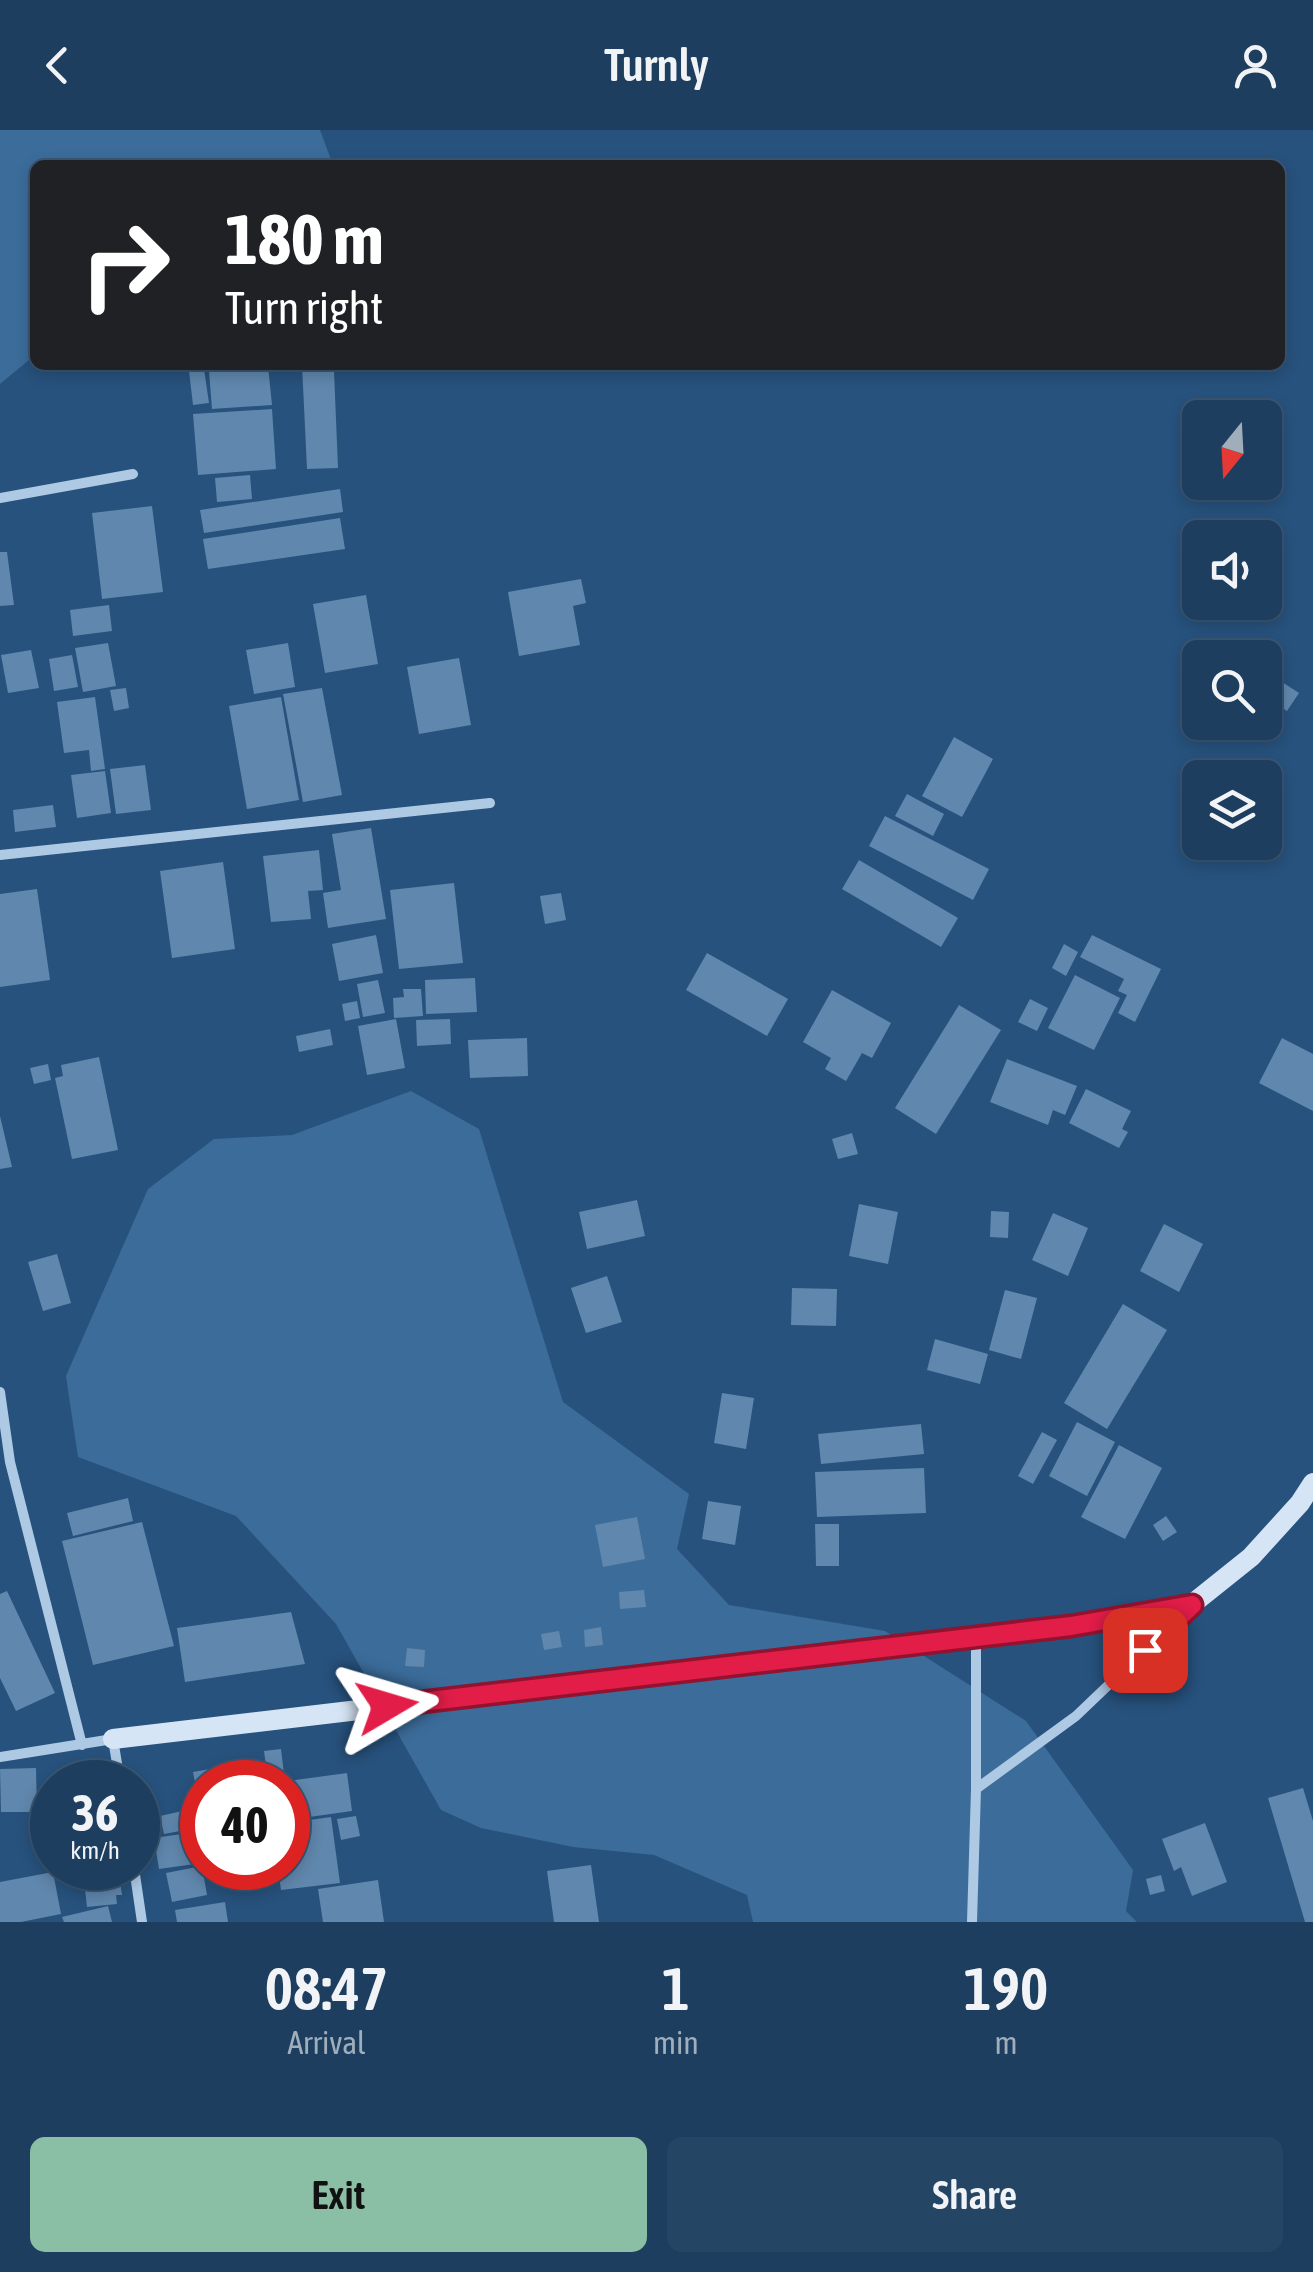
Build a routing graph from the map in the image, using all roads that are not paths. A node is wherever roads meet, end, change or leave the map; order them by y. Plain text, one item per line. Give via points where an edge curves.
1 (133, 474) dead end
2 (0, 498) edge
3 (490, 803) dead end
4 (0, 855) edge
5 (0, 1392) edge
6 (1313, 1483) edge
7 (1192, 1605) junction
8 (976, 1637) junction
9 (113, 1739) junction
10 (82, 1745) junction
11 (0, 1757) edge
12 (116, 1760) edge
13 (976, 1790) junction
14 (137, 1890) edge
15 (142, 1922) edge
16 (972, 1922) edge

1 - 2 street
3 - 4 street
5 - 10 street via 10,1462
6 - 7 street via 1250,1557
7 - 8 street
7 - 13 street via 1076,1716
8 - 9 street
8 - 13 street
9 - 10 street
9 - 12 street
10 - 11 street
13 - 16 street
14 - 15 street

